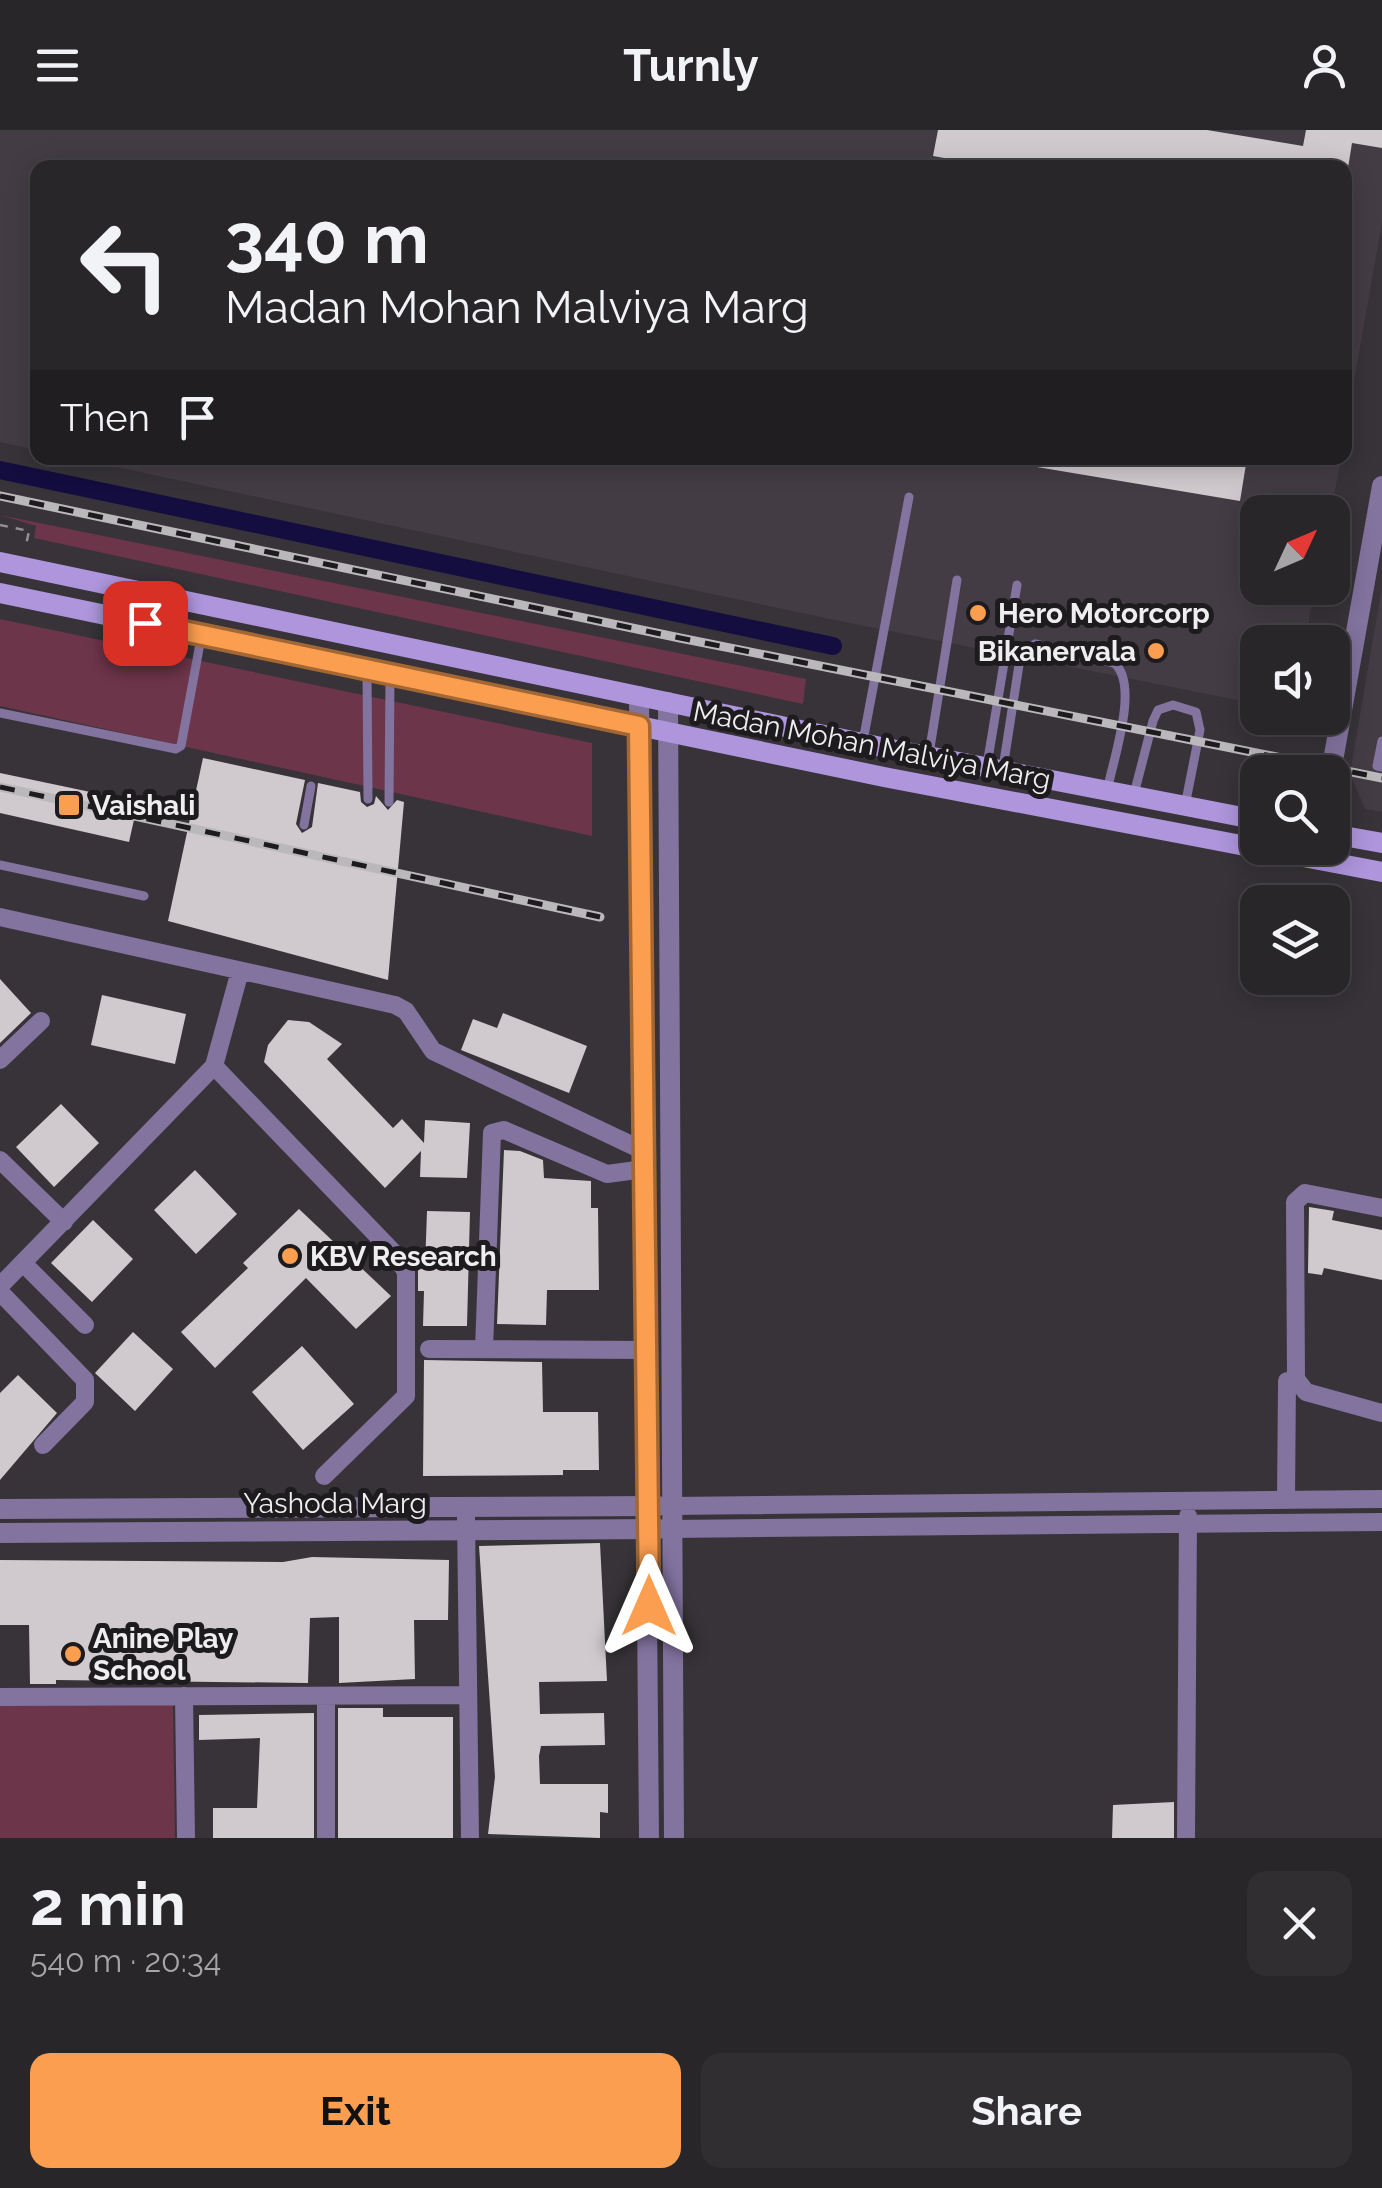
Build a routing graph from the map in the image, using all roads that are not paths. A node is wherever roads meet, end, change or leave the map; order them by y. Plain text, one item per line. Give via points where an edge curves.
1 (1382, 486) edge
2 (909, 497) dead end
3 (0, 562) edge
4 (957, 580) dead end
5 (1017, 585) dead end
6 (0, 593) edge
7 (202, 635) junction
8 (367, 670) junction
9 (390, 674) junction
10 (639, 696) junction
11 (668, 702) junction
12 (0, 713) edge
13 (639, 726) junction
14 (668, 732) junction
15 (1382, 742) edge
16 (862, 743) junction
17 (1334, 755) edge
18 (928, 757) junction
19 (1382, 767) edge
20 (995, 770) junction
21 (311, 786) dead end
22 (1107, 791) junction
23 (1134, 796) junction
24 (368, 799) dead end
25 (389, 802) dead end
26 (1186, 806) junction
27 (1240, 816) edge
28 (304, 825) dead end
29 (1350, 837) edge
30 (1240, 838) edge
31 (1382, 843) edge
32 (1350, 862) edge
33 (0, 865) edge
34 (1382, 872) edge
35 (144, 896) dead end
36 (0, 918) edge
37 (240, 971) junction
38 (41, 1021) dead end
39 (0, 1060) edge
40 (214, 1066) junction
41 (0, 1160) edge
42 (644, 1160) junction
43 (1382, 1208) edge
44 (64, 1222) junction
45 (22, 1264) junction
46 (0, 1289) edge
47 (84, 1325) dead end
48 (429, 1349) dead end
49 (484, 1349) junction
50 (648, 1350) junction
51 (1287, 1381) dead end
52 (1382, 1413) edge
53 (43, 1445) dead end
54 (324, 1476) dead end
55 (1382, 1499) edge
56 (1286, 1500) junction
57 (1188, 1501) junction
58 (648, 1506) junction
59 (671, 1506) junction
60 (466, 1507) junction
61 (0, 1509) edge
62 (1382, 1522) edge
63 (1188, 1524) junction
64 (648, 1528) junction
65 (671, 1529) junction
66 (466, 1530) junction
67 (0, 1533) edge
68 (468, 1694) junction
69 (184, 1696) junction
70 (326, 1696) junction
71 (0, 1698) edge
72 (186, 1838) edge
73 (326, 1838) edge
74 (470, 1838) edge
75 (649, 1838) edge
76 (674, 1838) edge
77 (1186, 1838) edge

1 - 17 street
2 - 16 lane
3 - 10 main road, Madan Mohan Malviya Marg
4 - 18 lane
5 - 20 lane
6 - 7 main road, Madan Mohan Malviya Marg
7 - 8 main road, Madan Mohan Malviya Marg
7 - 12 lane via 176,749
8 - 9 main road, Madan Mohan Malviya Marg
8 - 24 lane
9 - 13 main road, Madan Mohan Malviya Marg
9 - 25 lane
10 - 11 main road, Madan Mohan Malviya Marg
10 - 13 street
11 - 14 street
11 - 16 main road, Madan Mohan Malviya Marg
13 - 14 main road, Madan Mohan Malviya Marg
13 - 42 street
14 - 30 main road, Madan Mohan Malviya Marg
14 - 59 street
15 - 19 lane
16 - 18 main road, Madan Mohan Malviya Marg
18 - 20 main road, Madan Mohan Malviya Marg
20 - 22 main road, Madan Mohan Malviya Marg
20 - 22 lane via 1021,652 1035,644 1123,670 1128,690
21 - 28 lane
22 - 23 main road, Madan Mohan Malviya Marg
23 - 26 main road, Madan Mohan Malviya Marg
23 - 26 lane via 1152,721 1158,710 1173,705 1196,712 1200,730
26 - 27 main road, Madan Mohan Malviya Marg
29 - 31 main road
32 - 34 main road, Madan Mohan Malviya Marg
33 - 35 lane
36 - 37 street
37 - 40 street
37 - 42 street via 401,1007 433,1051
38 - 39 street
40 - 44 street
40 - 54 street via 406,1272 406,1396
41 - 44 street
42 - 49 street via 607,1174 504,1130 492,1134
42 - 50 street
43 - 52 street via 1304,1193 1296,1202 1296,1379 1306,1392
44 - 45 street
45 - 46 street
45 - 47 street
46 - 53 street via 86,1380 85,1402
48 - 49 street
49 - 50 street
50 - 58 street
51 - 56 street
55 - 56 street
56 - 57 street
57 - 59 street
57 - 63 street
58 - 59 street, Yashoda Marg
58 - 60 street, Yashoda Marg
58 - 64 street
59 - 65 street
60 - 61 street, Yashoda Marg
60 - 66 street
62 - 63 street
63 - 65 street
63 - 77 street
64 - 65 street, Yashoda Marg
64 - 66 street, Yashoda Marg
64 - 75 street
65 - 76 street
66 - 67 street, Yashoda Marg
66 - 68 street
68 - 70 street
68 - 74 street
69 - 70 street
69 - 71 street
69 - 72 street
70 - 73 street

